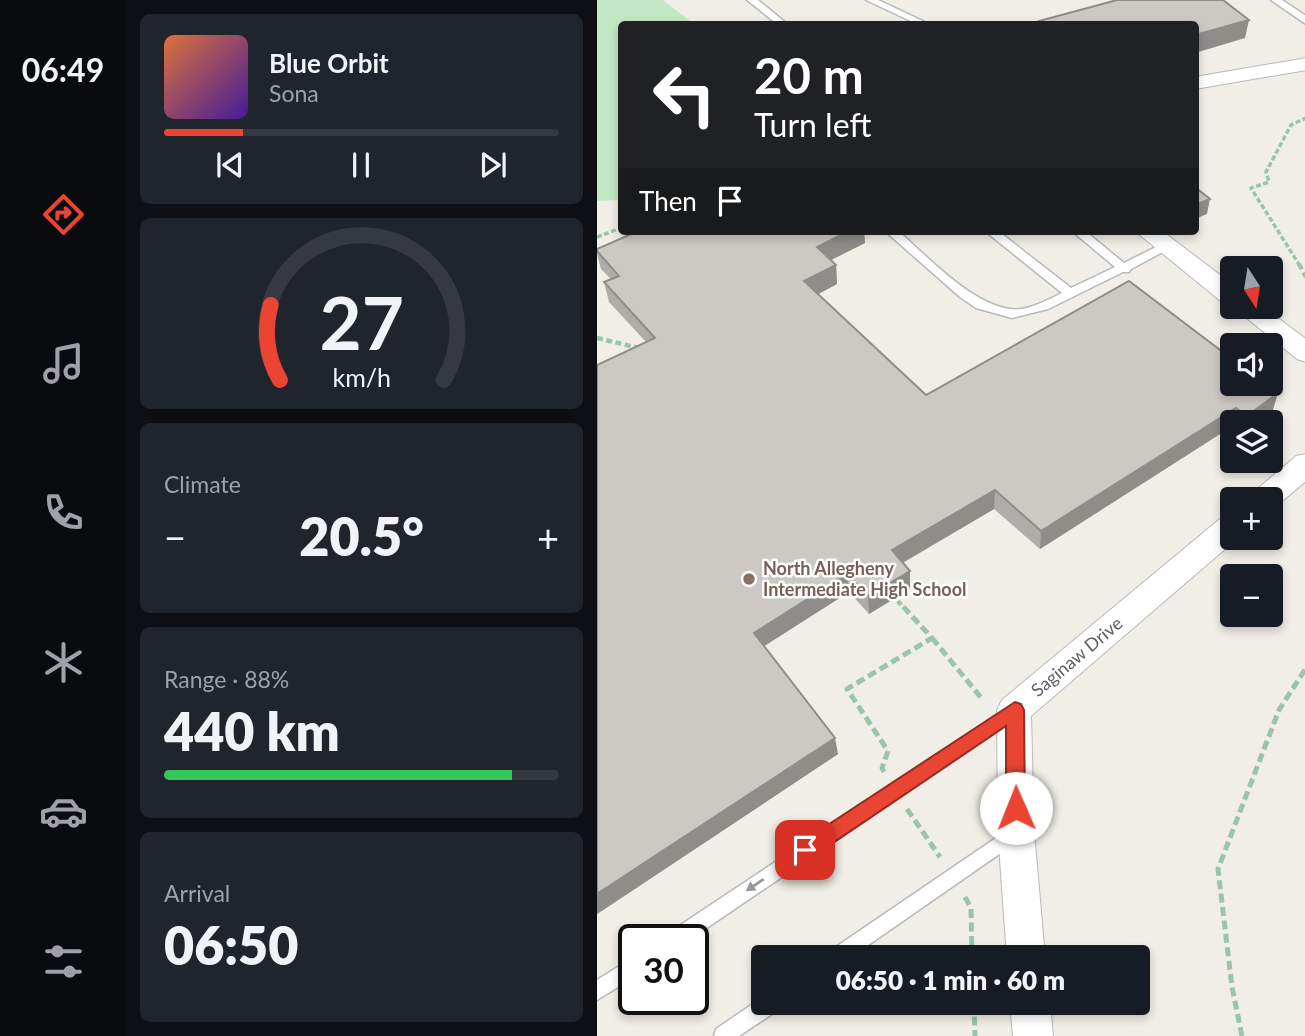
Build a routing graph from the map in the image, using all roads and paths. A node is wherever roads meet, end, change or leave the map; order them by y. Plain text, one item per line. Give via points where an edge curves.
1 (752, 0) edge
2 (871, 0) edge
3 (1276, 0) edge
4 (778, 21) edge
5 (917, 21) edge
6 (1305, 21) edge
7 (1305, 64) edge
8 (1199, 82) edge
9 (1305, 118) edge
10 (618, 229) edge
11 (896, 235) edge
12 (996, 235) edge
13 (1083, 235) edge
14 (1152, 235) edge
15 (597, 237) edge
16 (1166, 247) junction
17 (1125, 269) junction
18 (1305, 277) edge
19 (1220, 288) edge
20 (1071, 294) junction
21 (1262, 319) edge
22 (597, 338) edge
23 (650, 350) edge
24 (1305, 353) edge
25 (1305, 464) edge
26 (1279, 487) edge
27 (1220, 536) edge
28 (898, 601) edge
29 (932, 638) junction
30 (1305, 668) edge
31 (1007, 715) junction
32 (894, 791) junction
33 (1016, 832) junction
34 (953, 876) junction
35 (697, 924) edge
36 (853, 945) edge
37 (972, 945) edge
38 (1025, 945) edge
39 (618, 977) edge
40 (597, 991) edge
41 (754, 1015) edge
42 (974, 1015) edge
43 (1031, 1015) edge
44 (723, 1036) edge
45 (975, 1036) edge
46 (1033, 1036) edge
47 (1242, 1036) edge

1 - 4 lane
2 - 5 lane
3 - 6 lane
7 - 8 street
9 - 18 path via 1291,125 1266,172 1269,182 1251,188
10 - 15 path
11 - 20 lane via 964,294 997,311 1030,312
12 - 20 lane
13 - 17 lane
14 - 16 street
16 - 17 lane
16 - 19 street
17 - 20 lane
21 - 24 street
22 - 23 path
25 - 26 street
27 - 31 street, Saginaw Drive
28 - 29 path
29 - 31 path
29 - 32 path via 847,689 888,751 882,768
30 - 47 path via 1279,710 1218,869
31 - 32 lane
31 - 33 street, Saginaw Drive
32 - 34 path
32 -> 35 lane
33 - 34 lane
33 - 38 street, Saginaw Drive
34 - 36 lane
34 - 37 path via 971,908
39 - 40 lane
41 - 44 lane
42 - 45 path
43 - 46 street

